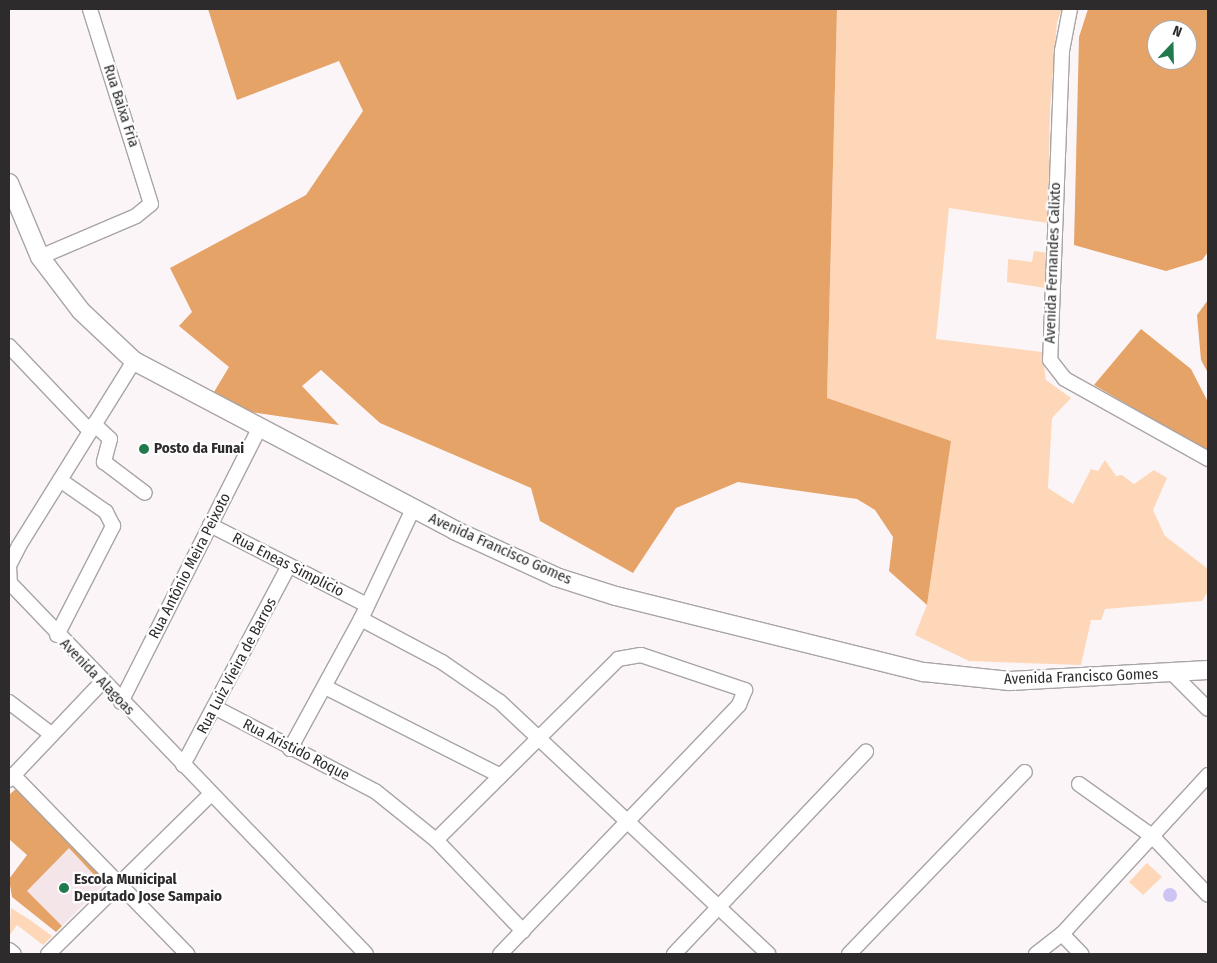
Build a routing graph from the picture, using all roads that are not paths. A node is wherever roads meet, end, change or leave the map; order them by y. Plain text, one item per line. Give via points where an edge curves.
1 (90, 9) edge
2 (1070, 9) edge
3 (9, 183) edge
4 (40, 258) junction
5 (9, 346) edge
6 (134, 361) junction
7 (92, 428) junction
8 (259, 429) junction
9 (1208, 459) edge
10 (60, 480) junction
11 (145, 493) dead end
12 (413, 509) junction
13 (210, 525) junction
14 (14, 541) edge
15 (289, 566) junction
16 (9, 571) edge
17 (367, 605) junction
18 (361, 618) junction
19 (58, 635) junction
20 (1208, 670) edge
21 (1173, 674) junction
22 (102, 682) junction
23 (325, 686) junction
24 (9, 702) edge
25 (121, 702) junction
26 (216, 708) junction
27 (1208, 709) edge
28 (51, 734) junction
29 (538, 735) junction
30 (290, 748) junction
31 (866, 752) dead end
32 (183, 765) junction
33 (1025, 772) dead end
34 (499, 775) junction
35 (1208, 775) edge
36 (11, 777) edge
37 (1080, 784) dead end
38 (210, 796) junction
39 (628, 823) junction
40 (1152, 836) junction
41 (436, 840) junction
42 (119, 885) junction
43 (1208, 895) edge
44 (720, 908) junction
45 (524, 931) junction
46 (1062, 934) junction
47 (9, 950) edge
48 (14, 954) edge
49 (48, 954) edge
50 (186, 954) edge
51 (366, 954) edge
52 (500, 954) edge
53 (674, 954) edge
54 (768, 954) edge
55 (849, 954) edge
56 (1036, 954) edge
57 (1081, 954) edge

1 - 4 street, Rua Baixa Fria via 151,204 136,216
2 - 9 street, Avenida Fernandes Calixto via 1062,51 1050,360 1065,379
3 - 4 main road, Avenida Francisco Gomes
4 - 6 main road, Avenida Francisco Gomes via 81,311
5 - 7 street
6 - 7 street, Avenida Alagoas
6 - 8 main road, Avenida Francisco Gomes
7 - 10 street, Avenida Alagoas
7 - 11 street via 110,439 104,462
8 - 12 main road, Avenida Francisco Gomes
8 - 13 street, Rua Antônio Meira Peixoto
10 - 14 street, Avenida Alagoas
10 - 19 street via 106,512 113,526
12 - 17 street
12 - 21 main road, Avenida Francisco Gomes via 556,577 616,596 924,672 1010,682
13 - 15 street, Rua Eneas Simplicio
13 - 25 street, Rua Antônio Meira Peixoto
14 - 16 street, Avenida Alagoas
15 - 17 street, Rua Eneas Simplicio
15 - 26 street, Rua Luiz Vieira de Barros
16 - 19 street, Avenida Alagoas via 19,596
17 - 18 street
18 - 23 street
18 - 29 street via 442,662
19 - 22 street, Avenida Alagoas
20 - 21 main road, Avenida Francisco Gomes
21 - 27 street
22 - 25 street, Avenida Alagoas
22 - 28 street
23 - 30 street
23 - 34 street
24 - 28 street
25 - 32 street, Avenida Alagoas
26 - 30 street, Rua Aristido Roque
26 - 32 street, Rua Luiz Vieira de Barros
28 - 36 street
29 - 34 street
29 - 39 street
29 - 39 street via 618,659 628,656 641,655 745,690 739,705
30 - 41 street, Rua Aristido Roque via 375,791
31 - 44 street
32 - 38 street, Avenida Alagoas
33 - 55 street
34 - 41 street
35 - 40 street
36 - 42 street
37 - 40 street
38 - 42 street
38 - 51 street, Avenida Alagoas
39 - 44 street
39 - 45 street
40 - 43 street
40 - 46 street
41 - 45 street, Rua Aristido Roque
42 - 49 street
42 - 50 street
44 - 53 street
44 - 54 street
45 - 52 street
46 - 56 street
46 - 57 street
47 - 48 street

